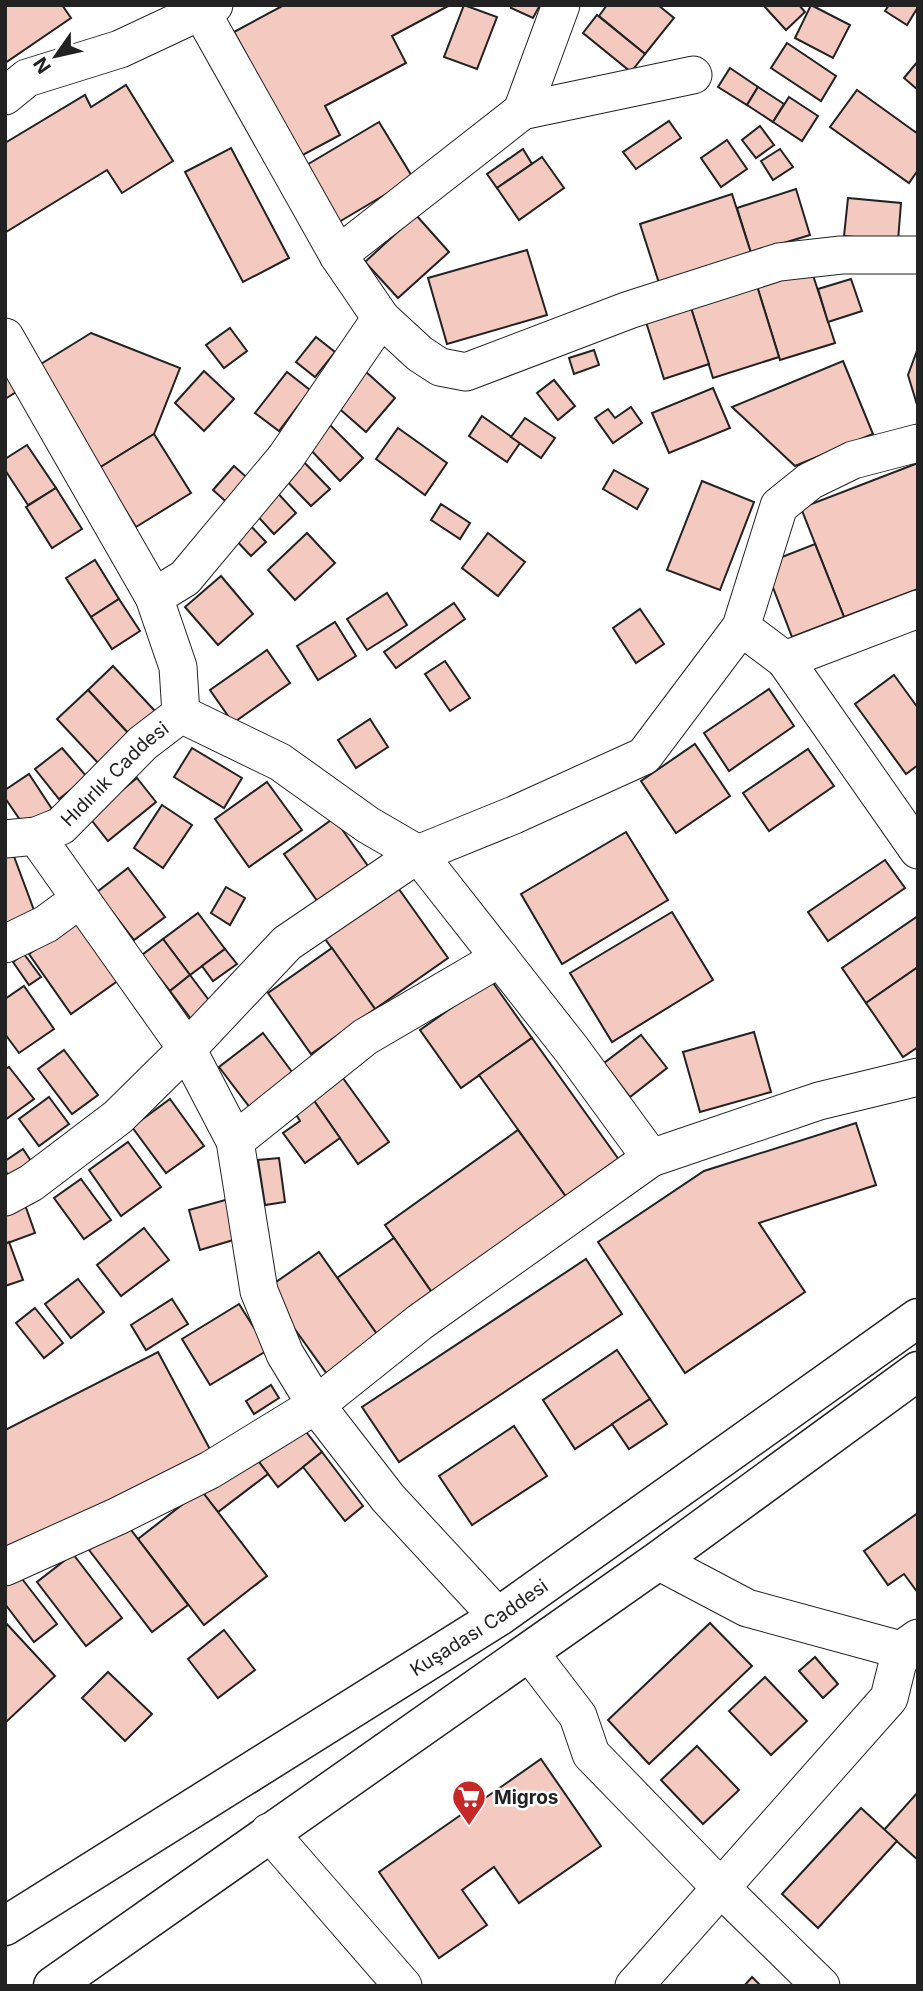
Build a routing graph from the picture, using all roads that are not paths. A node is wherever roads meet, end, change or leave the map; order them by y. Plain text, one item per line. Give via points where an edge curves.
1 (561, 5) edge
2 (208, 9) edge
3 (693, 75) dead end
4 (5, 96) edge
5 (522, 111) junction
6 (918, 255) edge
7 (338, 256) junction
8 (381, 318) junction
9 (5, 337) edge
10 (918, 443) edge
11 (154, 597) junction
12 (918, 608) edge
13 (741, 627) junction
14 (785, 660) junction
15 (181, 714) junction
16 (21, 838) edge
17 (918, 850) edge
18 (418, 854) junction
19 (80, 899) junction
20 (5, 944) edge
21 (500, 958) junction
22 (187, 1049) junction
23 (918, 1077) edge
24 (235, 1141) junction
25 (651, 1158) junction
26 (5, 1197) edge
27 (918, 1318) edge
28 (918, 1371) edge
29 (316, 1405) junction
30 (658, 1561) junction
31 (5, 1567) edge
32 (498, 1617) junction
33 (912, 1646) edge
34 (528, 1652) junction
35 (270, 1832) junction
36 (721, 1888) junction
37 (15, 1920) edge
38 (53, 1986) edge
39 (403, 1986) edge
40 (634, 1986) edge
41 (821, 1986) edge

1 - 5 street
2 - 4 street via 120,49 27,78
2 - 7 street
3 - 5 street
5 - 7 street
6 - 8 street via 841,255 779,262 629,310 466,372 440,367
7 - 8 street
8 - 11 street via 286,457 185,578
9 - 11 street
10 - 13 street via 853,460 810,481 779,506
11 - 15 street via 178,667
12 - 14 street
13 - 14 street
13 - 18 street via 644,756
14 - 17 street
15 - 16 street, Hıdırlık Caddesi via 143,743 61,825
15 - 18 street via 281,762 368,825
16 - 19 street
18 - 21 street
18 - 22 street via 287,943
19 - 20 street via 46,924
19 - 22 street
21 - 24 street via 365,1037
21 - 25 street
22 - 24 street
22 - 26 street via 118,1117 32,1183
23 - 25 street via 819,1101
24 - 29 street via 259,1291 285,1354
25 - 29 street via 420,1322
27 - 32 main road, Kuşadası Caddesi
28 - 30 main road
29 - 31 street via 210,1471
29 - 32 street via 387,1498
30 - 33 street via 747,1608
30 - 34 main road
32 - 37 main road, Kuşadası Caddesi
33 - 36 street via 889,1698
34 - 35 main road
34 - 36 street via 578,1716 591,1754
35 - 38 main road
35 - 39 street
36 - 40 street
36 - 41 street

